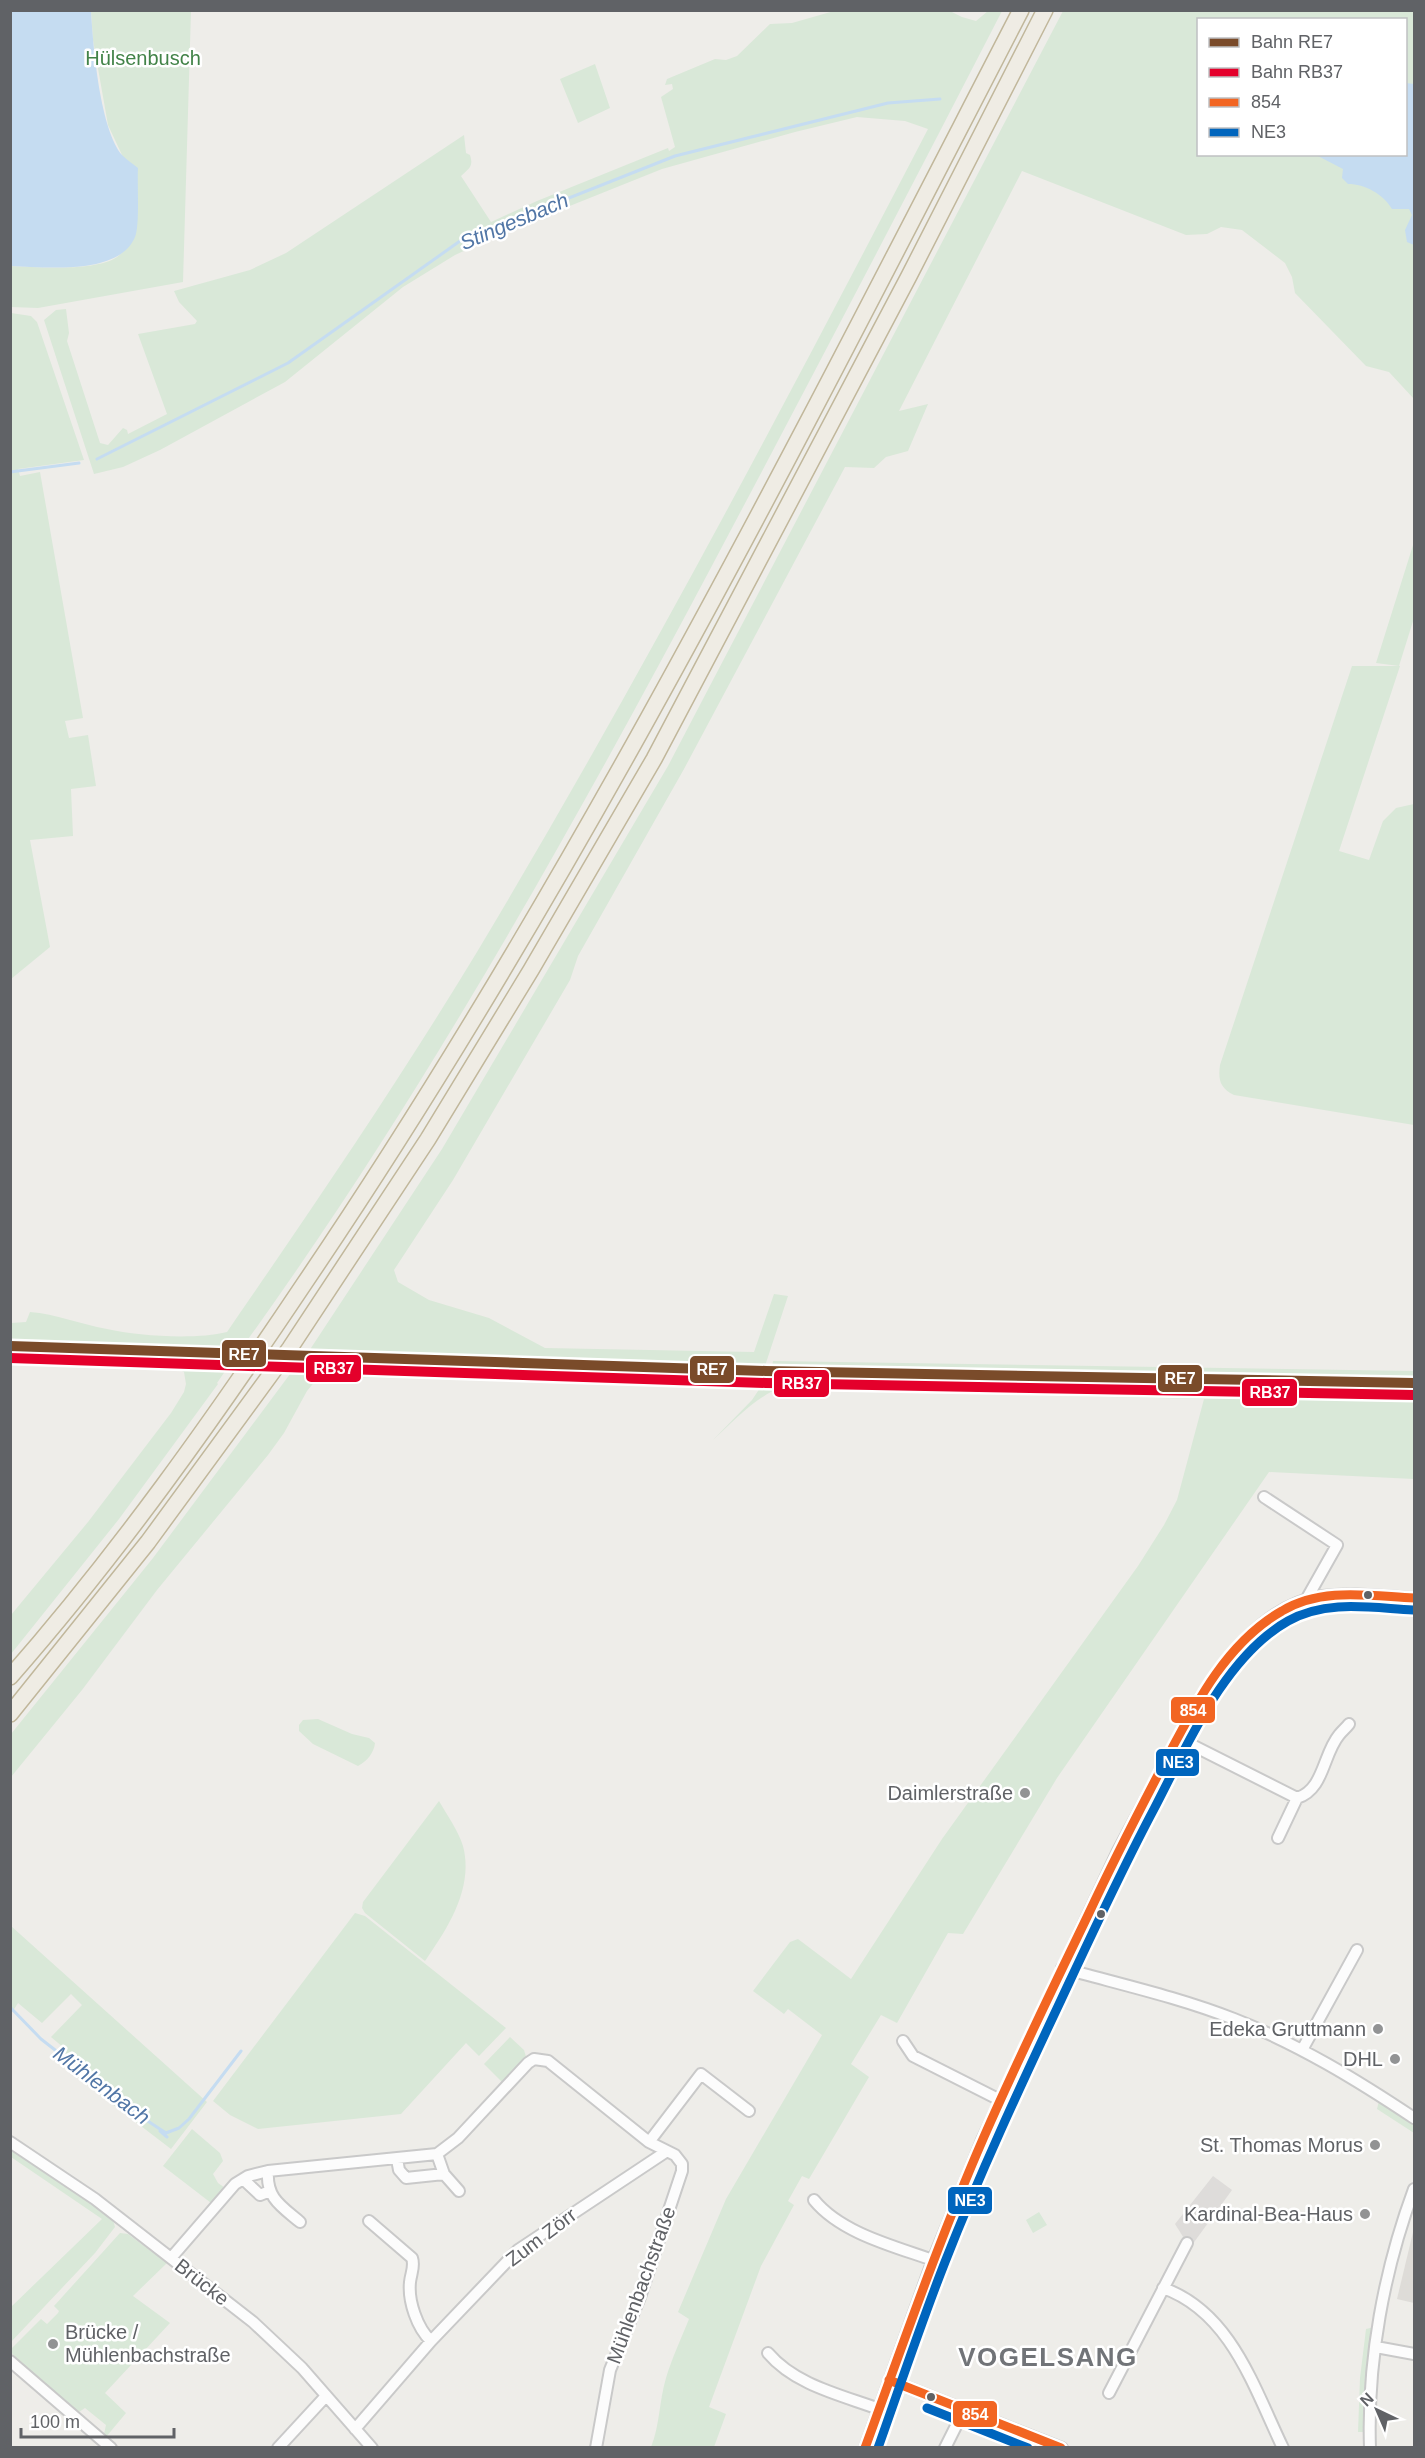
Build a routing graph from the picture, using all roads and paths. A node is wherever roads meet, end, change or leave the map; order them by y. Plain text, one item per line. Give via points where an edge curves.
1 (1021, 10) edge
2 (1045, 10) edge
3 (1264, 1497) dead end
4 (1414, 1598) edge
5 (1306, 1600) junction
6 (10, 1677) edge
7 (10, 1714) edge
8 (1349, 1725) dead end
9 (1178, 1738) junction
10 (1297, 1798) junction
11 (1278, 1838) dead end
12 (1357, 1950) dead end
13 (1062, 1968) junction
14 (903, 2041) dead end
15 (1302, 2050) junction
16 (1000, 2100) junction
17 (749, 2111) dead end
18 (1414, 2118) edge
19 (10, 2142) edge
20 (649, 2142) junction
21 (667, 2151) junction
22 (437, 2154) junction
23 (397, 2159) junction
24 (268, 2171) junction
25 (444, 2174) junction
26 (243, 2179) junction
27 (1414, 2189) edge
28 (459, 2191) dead end
29 (270, 2192) junction
30 (814, 2200) dead end
31 (369, 2221) dead end
32 (300, 2222) dead end
33 (1187, 2243) dead end
34 (171, 2258) junction
35 (933, 2260) junction
36 (1163, 2288) junction
37 (430, 2341) junction
38 (1376, 2347) junction
39 (768, 2353) dead end
40 (1414, 2354) edge
41 (10, 2361) edge
42 (889, 2380) junction
43 (1109, 2393) dead end
44 (326, 2396) junction
45 (879, 2409) junction
46 (964, 2410) junction
47 (356, 2429) junction
48 (111, 2448) edge
49 (278, 2448) edge
50 (372, 2448) edge
51 (596, 2448) edge
52 (865, 2448) edge
53 (945, 2448) edge
54 (1062, 2448) edge
55 (1283, 2448) edge
56 (1370, 2448) edge

1 - 6 highway via 634,748 512,958 357,1206 248,1368 107,1558
2 - 7 highway via 654,759 531,970 434,1129 290,1348 148,1542
3 - 5 street via 1338,1545
4 - 5 street via 1334,1595
5 - 9 street via 1278,1612 1246,1640 1209,1683
8 - 10 street via 1338,1735 1310,1792
9 - 10 street
9 - 13 street
10 - 11 street
12 - 15 street
13 - 15 street via 1201,2007
13 - 16 street
14 - 16 street via 914,2056
15 - 18 street
16 - 35 street
17 - 20 street via 701,2074
19 - 34 street, Brücke via 95,2199
20 - 21 street
20 - 22 street via 557,2067 548,2061 534,2060 458,2138
21 - 37 street, Zum Zörr via 518,2250
21 - 51 street, Mühlenbachstraße via 681,2161 682,2171 640,2297 610,2370
22 - 23 street
22 - 25 street
23 - 24 street
23 - 25 street via 406,2178
24 - 26 street
24 - 29 street
25 - 28 street
26 - 29 street via 260,2194
26 - 34 street
27 - 38 street via 1391,2266
29 - 32 street
30 - 35 street via 823,2211 862,2233
31 - 37 street via 412,2258 412,2301 421,2329
33 - 36 street
34 - 44 street, Brücke via 273,2339
35 - 42 street
36 - 43 street
36 - 55 street via 1196,2304 1229,2340
37 - 47 street, Zum Zörr
38 - 40 street
38 - 56 street via 1371,2380
39 - 45 street via 789,2373
41 - 48 street
42 - 45 street
42 - 46 street
44 - 47 street, Brücke
44 - 49 street
45 - 52 street
46 - 53 street
46 - 54 street
47 - 50 street, Brücke

